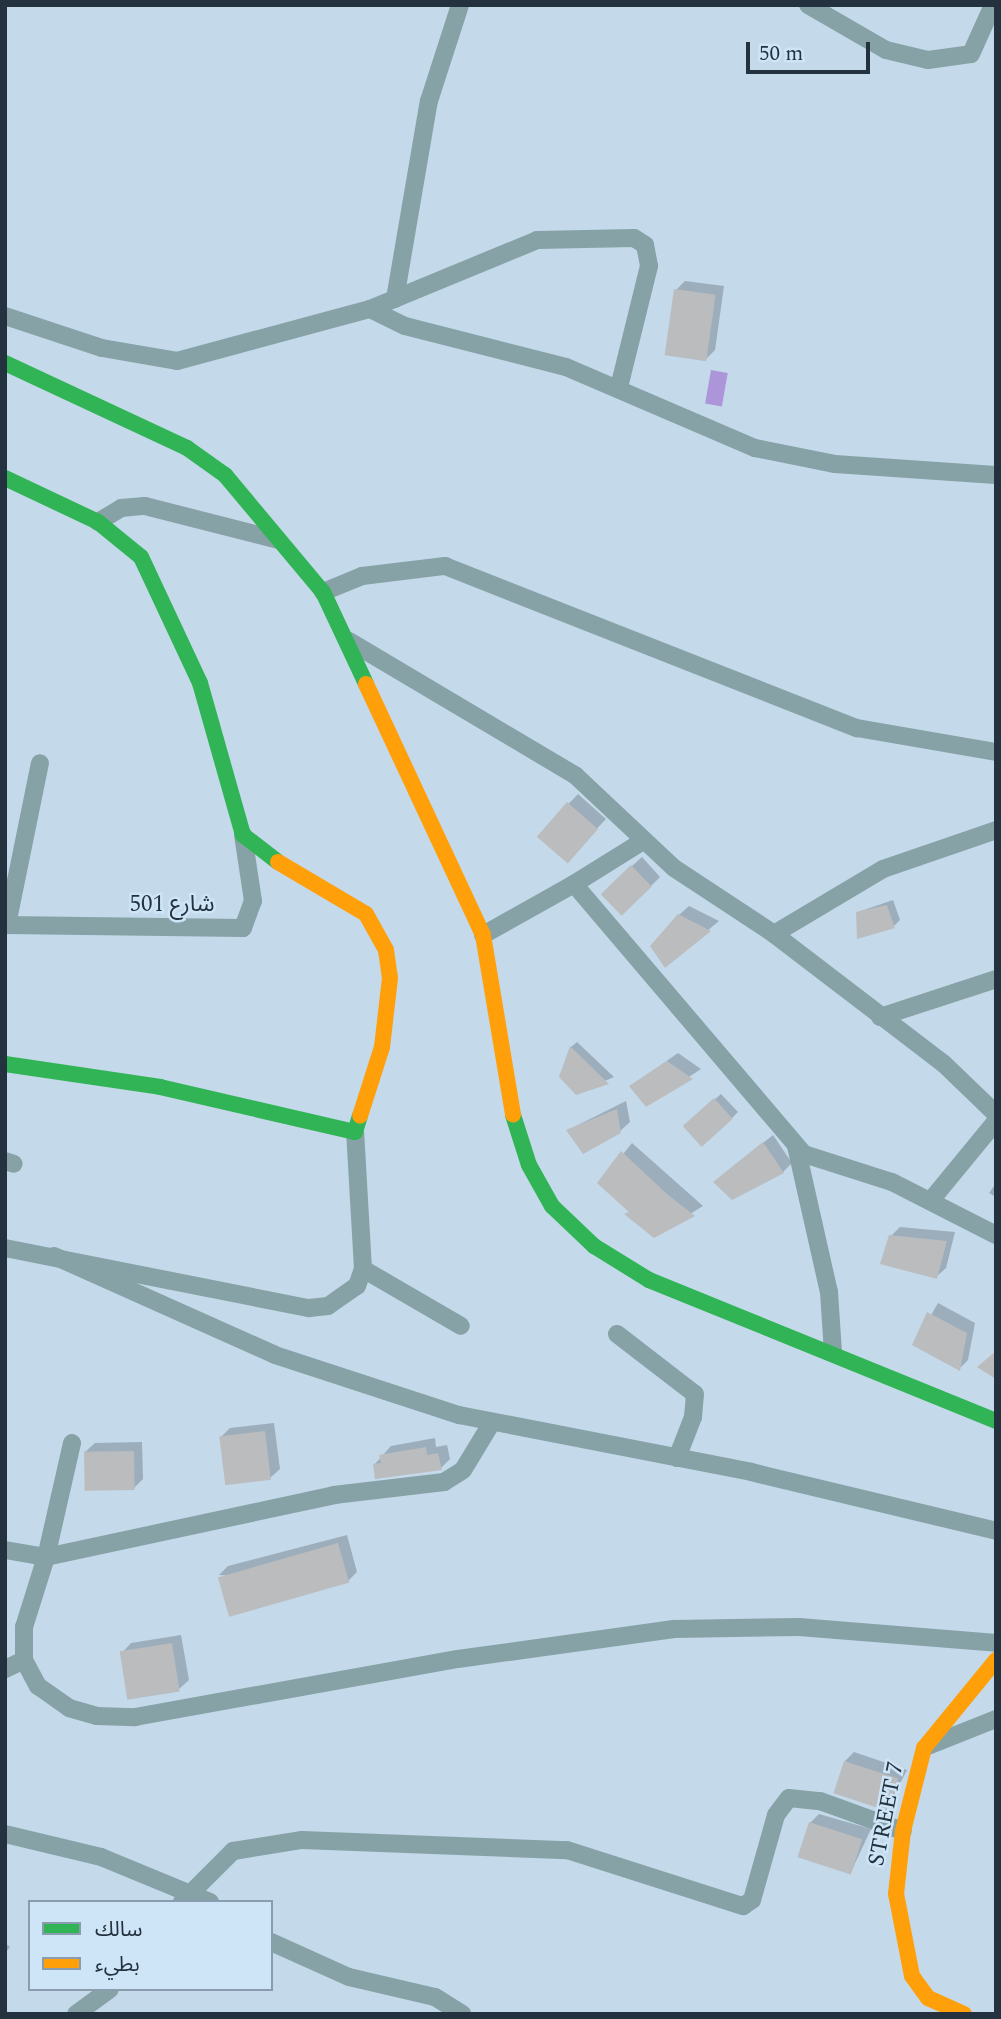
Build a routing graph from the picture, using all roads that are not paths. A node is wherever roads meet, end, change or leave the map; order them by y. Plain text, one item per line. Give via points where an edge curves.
1 (460, 5) edge
2 (808, 5) edge
3 (993, 5) edge
4 (395, 299) junction
5 (370, 309) junction
6 (5, 316) edge
7 (5, 363) edge
8 (619, 387) junction
9 (996, 475) edge
10 (5, 478) edge
11 (98, 522) junction
12 (289, 544) junction
13 (323, 592) junction
14 (349, 641) junction
15 (996, 752) edge
16 (40, 763) dead end
17 (996, 830) edge
18 (243, 835) junction
19 (643, 841) junction
20 (574, 884) junction
21 (6, 925) edge
22 (774, 934) junction
23 (484, 935) junction
24 (996, 979) edge
25 (880, 1017) junction
26 (5, 1065) edge
27 (996, 1114) edge
28 (996, 1121) edge
29 (355, 1132) junction
30 (796, 1146) junction
31 (932, 1199) junction
32 (996, 1235) edge
33 (5, 1248) edge
34 (54, 1256) junction
35 (363, 1269) junction
36 (461, 1326) dead end
37 (617, 1334) dead end
38 (833, 1352) junction
39 (996, 1421) edge
40 (491, 1424) junction
41 (72, 1443) dead end
42 (677, 1458) junction
43 (996, 1531) edge
44 (5, 1550) edge
45 (46, 1558) junction
46 (996, 1643) edge
47 (24, 1660) junction
48 (996, 1660) edge
49 (5, 1670) edge
50 (996, 1719) edge
51 (924, 1748) junction
52 (902, 1831) junction
53 (5, 1835) edge
54 (187, 1896) edge
55 (273, 1943) edge
56 (107, 1991) edge
57 (76, 2014) edge
58 (461, 2014) edge
59 (964, 2014) edge

1 - 4 street via 429,101
2 - 3 street via 886,50 949,60 975,49
4 - 5 street
4 - 8 street via 537,240 642,241 649,256 648,280
5 - 6 street via 266,342 169,361
5 - 8 street via 405,326 507,348
7 - 12 main road via 187,448 225,475
8 - 9 street via 755,448 835,464
10 - 11 main road
11 - 12 street via 121,508 145,506
11 - 18 main road via 141,557 181,633 224,755
12 - 13 main road
13 - 14 main road
13 - 15 street via 362,576 445,566 857,728
14 - 19 street via 550,758
14 - 23 main road
16 - 21 street
17 - 22 street via 883,869
18 - 21 street, شارع 501 via 253,901 243,928
18 - 29 main road via 295,875 366,914 386,950 390,978 382,1047
19 - 20 street
19 - 22 street via 725,907
20 - 23 street
20 - 30 street
22 - 25 street
23 - 38 main road via 500,1007 512,1111 528,1165 552,1206 594,1246 649,1280
24 - 25 street
25 - 27 street via 944,1064
26 - 29 main road via 160,1087
28 - 31 street
29 - 35 street
30 - 31 street via 810,1157
30 - 38 street via 829,1292
31 - 32 street
33 - 34 street
34 - 35 street via 309,1308 346,1297
34 - 40 street via 275,1355
35 - 36 street
37 - 42 street via 695,1394 694,1417
38 - 39 main road
40 - 42 street
40 - 45 street via 468,1463 444,1482 334,1495
41 - 45 street
42 - 43 street
44 - 45 street
45 - 47 street via 24,1628
46 - 47 street via 799,1628 674,1629 444,1661 135,1717 69,1708 38,1686
47 - 49 street
48 - 51 main road, STREET 7
50 - 51 street
51 - 52 main road, STREET 7
52 - 54 street via 820,1801 789,1798 776,1815 752,1900 743,1906 599,1859 533,1845 270,1840 233,1851
52 - 59 main road, STREET 7 via 896,1894 912,1976 928,1998
53 - 54 street via 100,1857
55 - 58 street via 349,1978 435,1997
56 - 57 street

